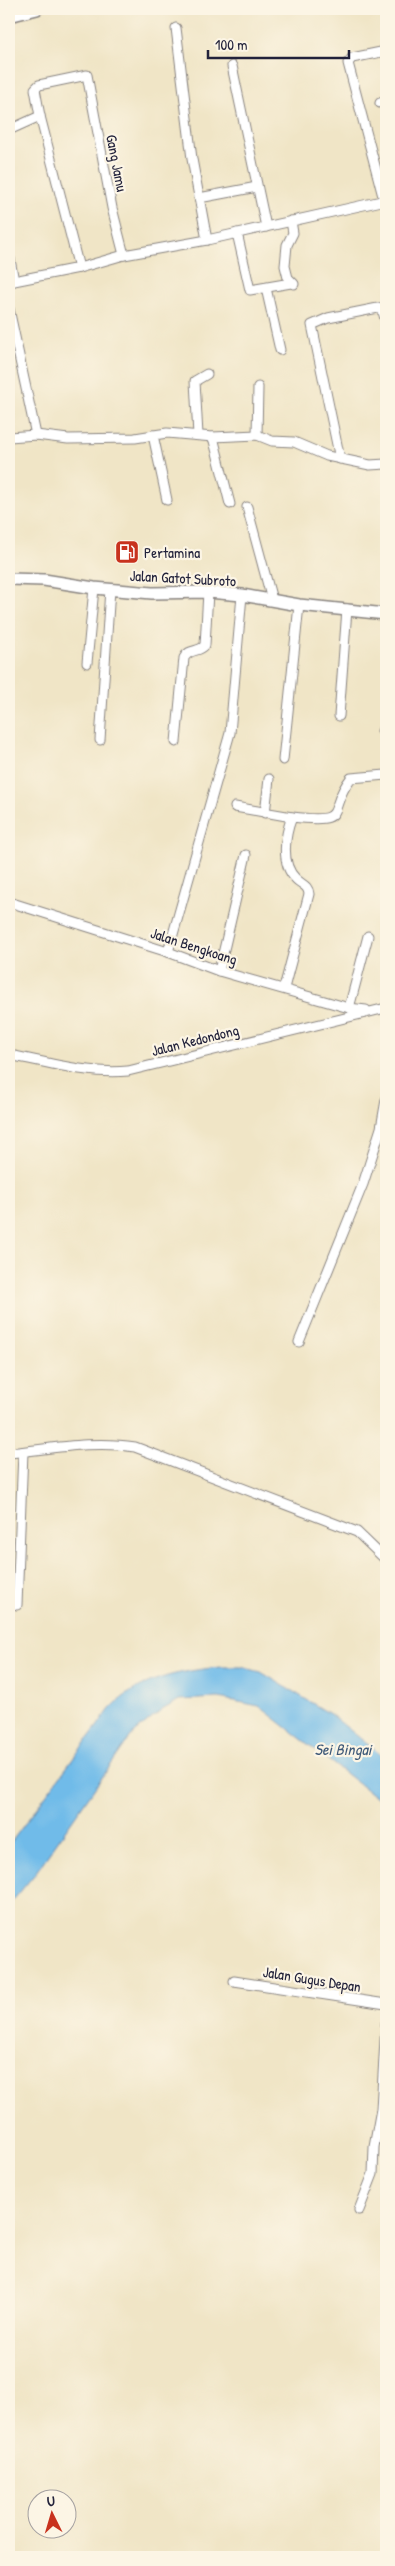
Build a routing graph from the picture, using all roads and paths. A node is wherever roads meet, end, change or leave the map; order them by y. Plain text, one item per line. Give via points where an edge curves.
1 (37, 9) edge
2 (9, 16) edge
3 (176, 28) dead end
4 (386, 51) edge
5 (232, 66) dead end
6 (40, 116) junction
7 (9, 130) edge
8 (257, 187) junction
9 (198, 198) junction
10 (385, 200) edge
11 (291, 221) junction
12 (266, 227) junction
13 (237, 234) junction
14 (208, 240) junction
15 (9, 254) edge
16 (124, 256) junction
17 (79, 268) junction
18 (12, 282) edge
19 (266, 288) junction
20 (9, 309) edge
21 (386, 322) edge
22 (280, 350) dead end
23 (207, 374) dead end
24 (258, 387) dead end
25 (36, 435) junction
26 (153, 435) junction
27 (198, 435) junction
28 (256, 435) junction
29 (213, 437) junction
30 (9, 438) edge
31 (340, 459) junction
32 (386, 464) edge
33 (167, 500) dead end
34 (230, 504) dead end
35 (247, 507) dead end
36 (9, 579) edge
37 (94, 588) junction
38 (110, 589) junction
39 (208, 592) junction
40 (242, 595) junction
41 (272, 600) junction
42 (298, 605) junction
43 (347, 609) junction
44 (386, 614) edge
45 (87, 663) dead end
46 (339, 716) dead end
47 (100, 740) dead end
48 (176, 742) dead end
49 (283, 760) dead end
50 (386, 775) edge
51 (270, 779) dead end
52 (235, 807) dead end
53 (265, 814) junction
54 (292, 817) junction
55 (246, 855) dead end
56 (9, 902) edge
57 (368, 936) dead end
58 (168, 952) junction
59 (219, 971) junction
60 (284, 988) junction
61 (349, 1008) junction
62 (386, 1008) edge
63 (371, 1011) junction
64 (9, 1055) edge
65 (386, 1100) edge
66 (299, 1342) dead end
67 (23, 1452) junction
68 (9, 1453) edge
69 (386, 1560) edge
70 (17, 1605) dead end
71 (234, 1981) dead end
72 (386, 2004) edge
73 (386, 2024) edge
74 (359, 2210) dead end

1 - 2 main road
3 - 9 street
4 - 10 street via 352,58 348,63
5 - 8 street
6 - 7 street
6 - 16 street, Gang Jamu via 35,89 39,85 87,75
6 - 17 street
8 - 9 street
8 - 12 street
9 - 14 street
10 - 11 street
11 - 12 street
11 - 19 street via 294,233 287,245 284,266 292,283
12 - 13 street
13 - 14 street
13 - 19 street via 248,287 252,290
14 - 16 street
15 - 18 street
16 - 17 street
17 - 18 street
19 - 22 street
20 - 25 street
21 - 31 street via 378,308 328,318 312,326
23 - 27 street via 195,381
24 - 28 street
25 - 26 street via 68,439
25 - 30 street
26 - 27 street
26 - 33 street
27 - 29 street
28 - 29 street
28 - 31 street via 272,441 294,442
29 - 34 street
31 - 32 street via 370,465
35 - 41 street
36 - 37 main road, Jalan Gatot Subroto via 44,580
37 - 38 main road, Jalan Gatot Subroto
37 - 45 street
38 - 39 main road, Jalan Gatot Subroto via 152,593
38 - 47 street
39 - 40 main road, Jalan Gatot Subroto
39 - 48 street via 205,645 190,651 184,658
40 - 41 main road, Jalan Gatot Subroto
40 - 58 street via 230,733
41 - 42 main road, Jalan Gatot Subroto
42 - 43 main road, Jalan Gatot Subroto
42 - 49 street
43 - 44 main road, Jalan Gatot Subroto
43 - 46 street
50 - 54 street via 351,778 331,817 315,820
51 - 53 street
52 - 53 street
53 - 54 street
54 - 60 street via 285,848 293,875 307,886 308,894
55 - 59 street
56 - 58 street, Jalan Bengkoang
57 - 61 street
58 - 59 street, Jalan Bengkoang
59 - 60 street, Jalan Bengkoang
60 - 61 street, Jalan Bengkoang
61 - 63 street, Jalan Bengkoang
62 - 63 street, Jalan Kedondong
63 - 64 street, Jalan Kedondong via 128,1071 84,1070
65 - 66 street via 381,1128 363,1184
67 - 68 street
67 - 69 street via 119,1444 135,1447 357,1532
67 - 70 street
71 - 72 street, Jalan Gugus Depan
73 - 74 street via 373,2174

